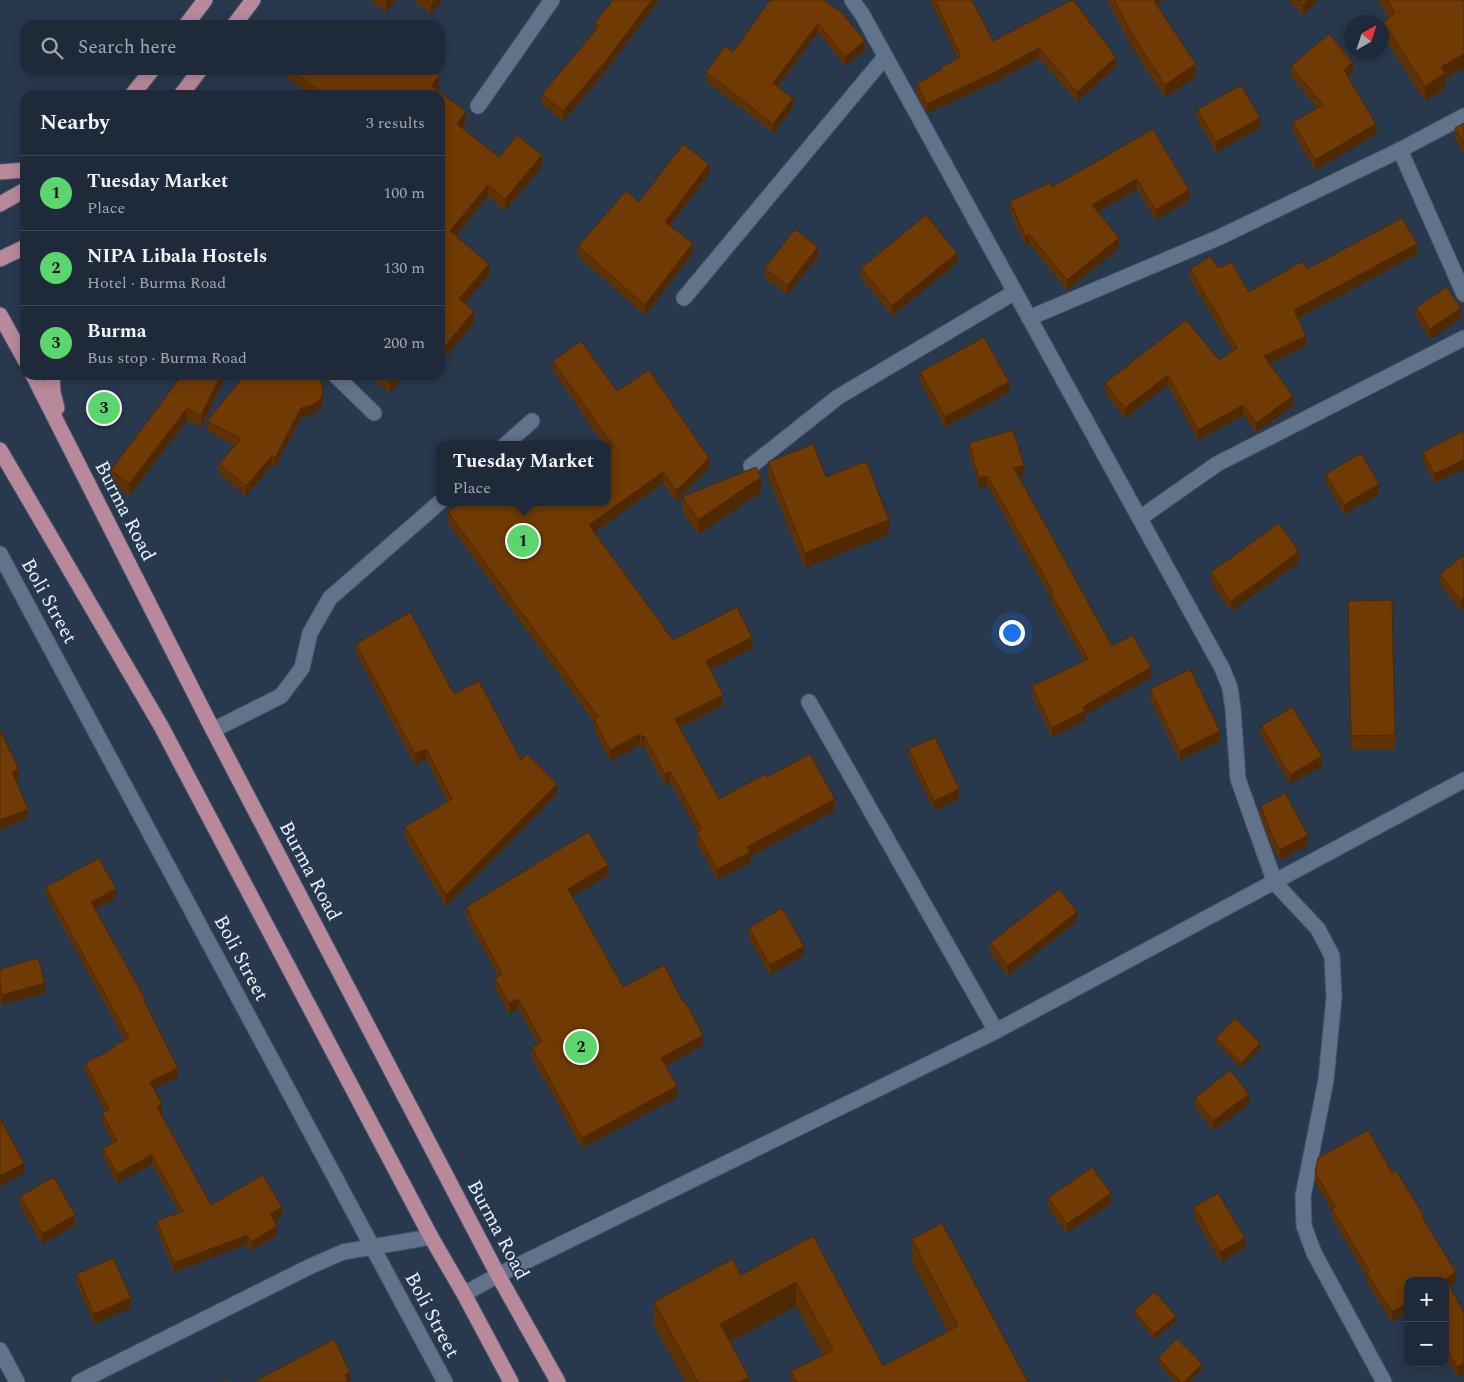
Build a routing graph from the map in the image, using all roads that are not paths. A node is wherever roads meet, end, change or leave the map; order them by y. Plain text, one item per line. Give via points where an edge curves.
1 (205, 0) edge
2 (253, 0) edge
3 (552, 0) edge
4 (852, 0) edge
5 (190, 20) edge
6 (238, 20) edge
7 (885, 57) junction
8 (148, 75) edge
9 (196, 75) edge
10 (136, 90) edge
11 (185, 90) edge
12 (478, 106) dead end
13 (1464, 116) edge
14 (1400, 150) junction
15 (20, 170) edge
16 (0, 172) edge
17 (20, 193) edge
18 (0, 204) edge
19 (20, 249) edge
20 (0, 259) edge
21 (1015, 292) junction
22 (1464, 294) edge
23 (684, 298) dead end
24 (0, 315) edge
25 (1029, 318) junction
26 (1464, 338) edge
27 (20, 351) edge
28 (36, 380) edge
29 (52, 380) edge
30 (340, 380) edge
31 (374, 413) dead end
32 (532, 421) dead end
33 (64, 435) junction
34 (510, 441) edge
35 (0, 450) edge
36 (751, 466) dead end
37 (436, 505) edge
38 (1140, 518) junction
39 (0, 554) edge
40 (809, 702) dead end
41 (213, 730) junction
42 (1464, 780) edge
43 (1275, 883) junction
44 (996, 1032) junction
45 (431, 1237) junction
46 (373, 1247) junction
47 (498, 1275) junction
48 (464, 1294) junction
49 (0, 1350) edge
50 (17, 1382) edge
51 (79, 1382) edge
52 (445, 1382) edge
53 (511, 1382) edge
54 (558, 1382) edge
55 (1384, 1382) edge

1 - 5 main road
2 - 6 main road
3 - 12 street
4 - 7 street
7 - 21 street
7 - 23 street
8 - 10 main road
9 - 11 main road
13 - 14 street
14 - 22 street
14 - 25 street via 1220,237
15 - 16 main road
17 - 18 main road
19 - 20 main road
21 - 25 street
21 - 36 street via 838,397
24 - 27 main road
25 - 38 street
26 - 38 street via 1216,464
28 - 33 main road, Burma Road
29 - 33 main road
30 - 31 street
32 - 34 street
33 - 41 main road, Burma Road
35 - 45 main road via 161,726
37 - 41 street via 330,598 310,633 302,668 281,696
38 - 43 street via 1230,688 1238,779
39 - 46 street, Boli Street
40 - 44 street
41 - 47 main road, Burma Road
42 - 43 street
43 - 44 street
43 - 55 street via 1318,929 1332,956 1334,998 1327,1071 1303,1196 1304,1226 1314,1253
44 - 47 street
45 - 46 street
45 - 48 main road
46 - 51 street via 343,1252 311,1266
46 - 52 street, Boli Street
47 - 48 street
47 - 54 main road, Burma Road
48 - 53 main road
49 - 50 street

